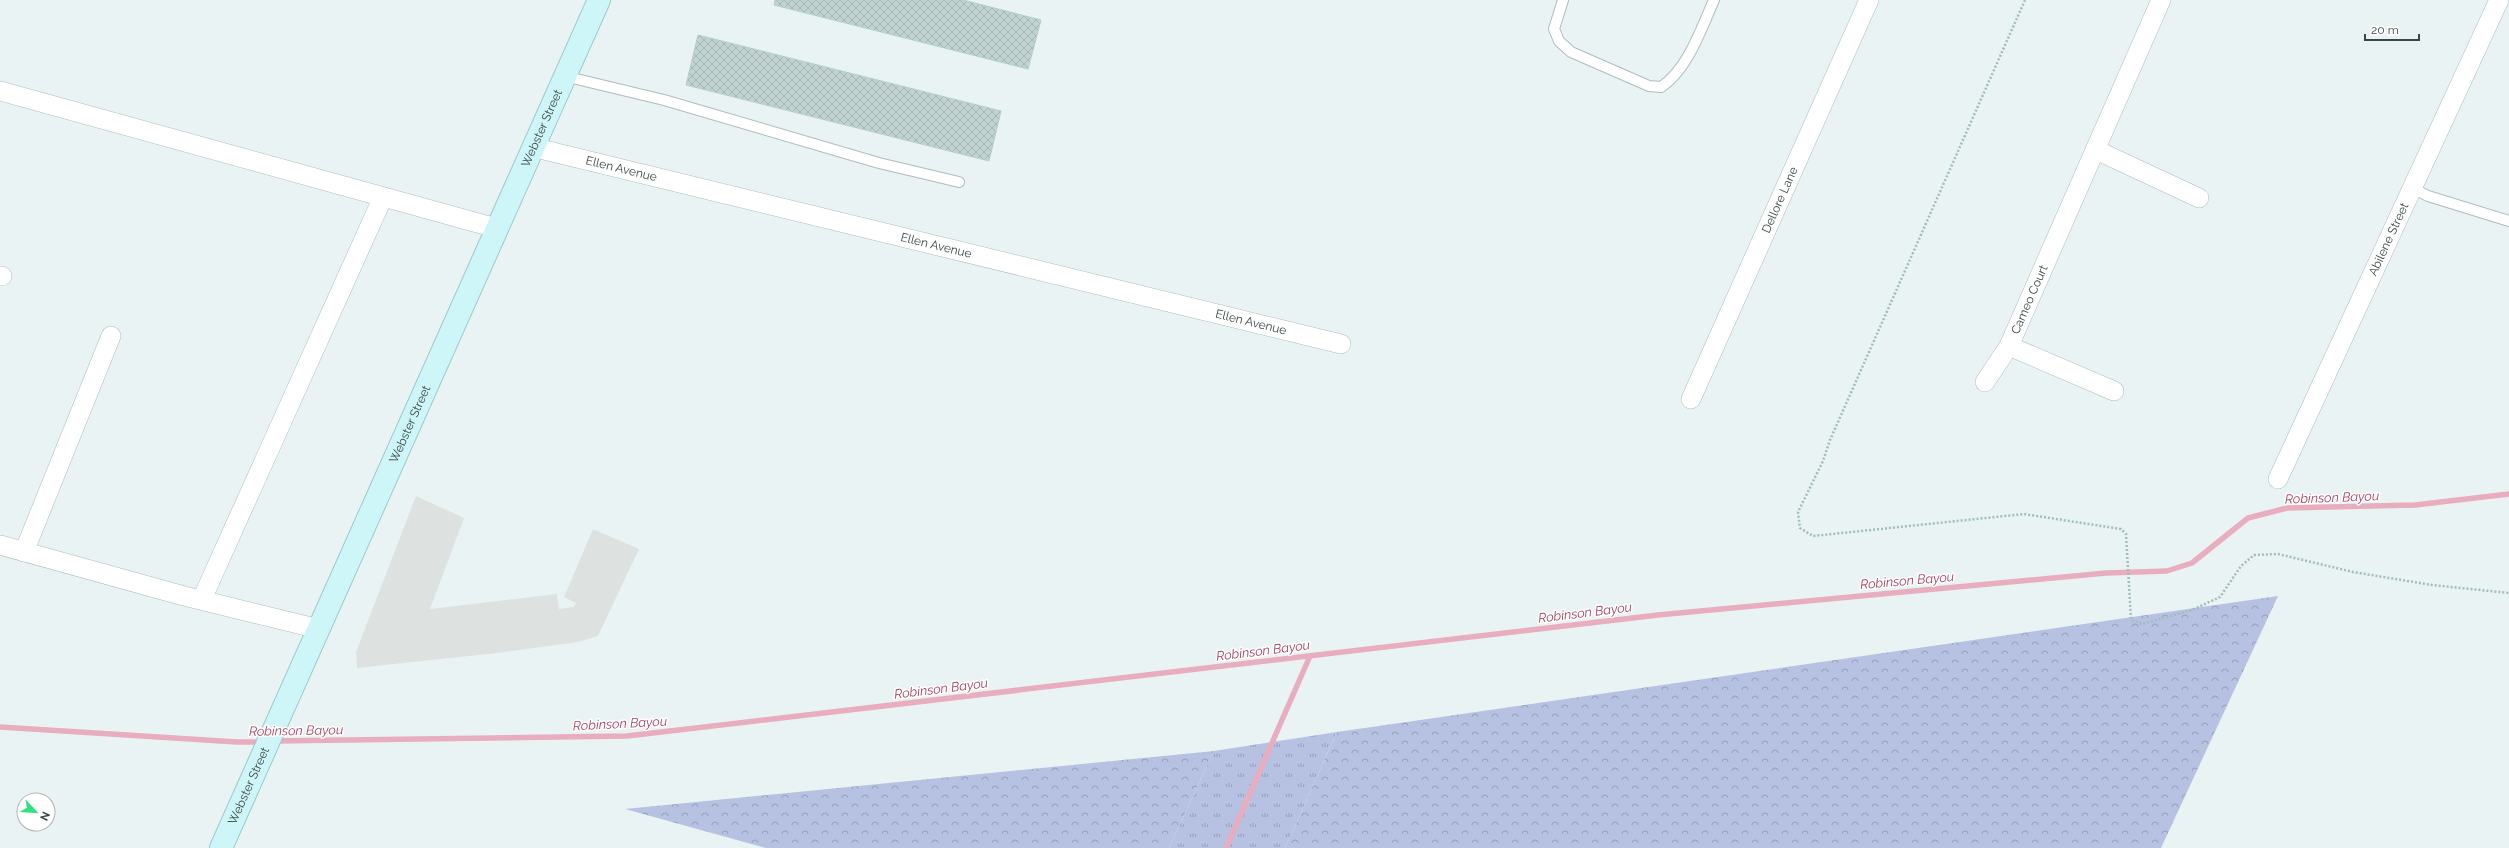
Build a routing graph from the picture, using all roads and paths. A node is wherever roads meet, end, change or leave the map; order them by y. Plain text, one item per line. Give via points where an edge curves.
1 (599, 0) edge
2 (1563, 0) edge
3 (1714, 0) edge
4 (1869, 0) edge
5 (2025, 0) edge
6 (2160, 0) edge
7 (2499, 0) edge
8 (564, 76) junction
9 (0, 91) edge
10 (532, 147) junction
11 (2096, 150) junction
12 (959, 182) dead end
13 (2412, 188) junction
14 (383, 197) junction
15 (2199, 198) dead end
16 (2509, 221) edge
17 (496, 228) junction
18 (111, 336) dead end
19 (1341, 344) dead end
20 (2009, 346) junction
21 (1985, 382) dead end
22 (2114, 391) dead end
23 (1691, 399) dead end
24 (2278, 479) dead end
25 (0, 545) edge
26 (24, 552) junction
27 (2509, 593) edge
28 (202, 599) junction
29 (319, 629) junction
30 (221, 848) edge

1 - 8 street, Webster Street
2 - 3 lane via 1554,29 1559,41 1571,52 1649,86 1661,88 1673,80 1700,32
4 - 23 street, Dellore Lane
5 - 27 path via 1836,426 1823,461 1798,512 1800,528 1813,536 2024,514 2121,529 2127,538 2131,620 2142,624 2192,610 2220,597 2241,566 2254,555 2278,554 2354,572
6 - 11 street, Cameo Court
7 - 13 street, Abilene Street
8 - 10 street, Webster Street
8 - 12 lane via 664,100 879,163
9 - 14 street
10 - 17 street, Webster Street
10 - 19 street, Ellen Avenue
11 - 15 street
11 - 20 street, Cameo Court
13 - 16 lane via 2428,196
13 - 24 street, Abilene Street
14 - 17 street
14 - 28 street
17 - 29 street, Webster Street
18 - 26 street
20 - 21 street
20 - 22 street, Cameo Court
25 - 26 street
26 - 28 street
28 - 29 street
29 - 30 street, Webster Street

